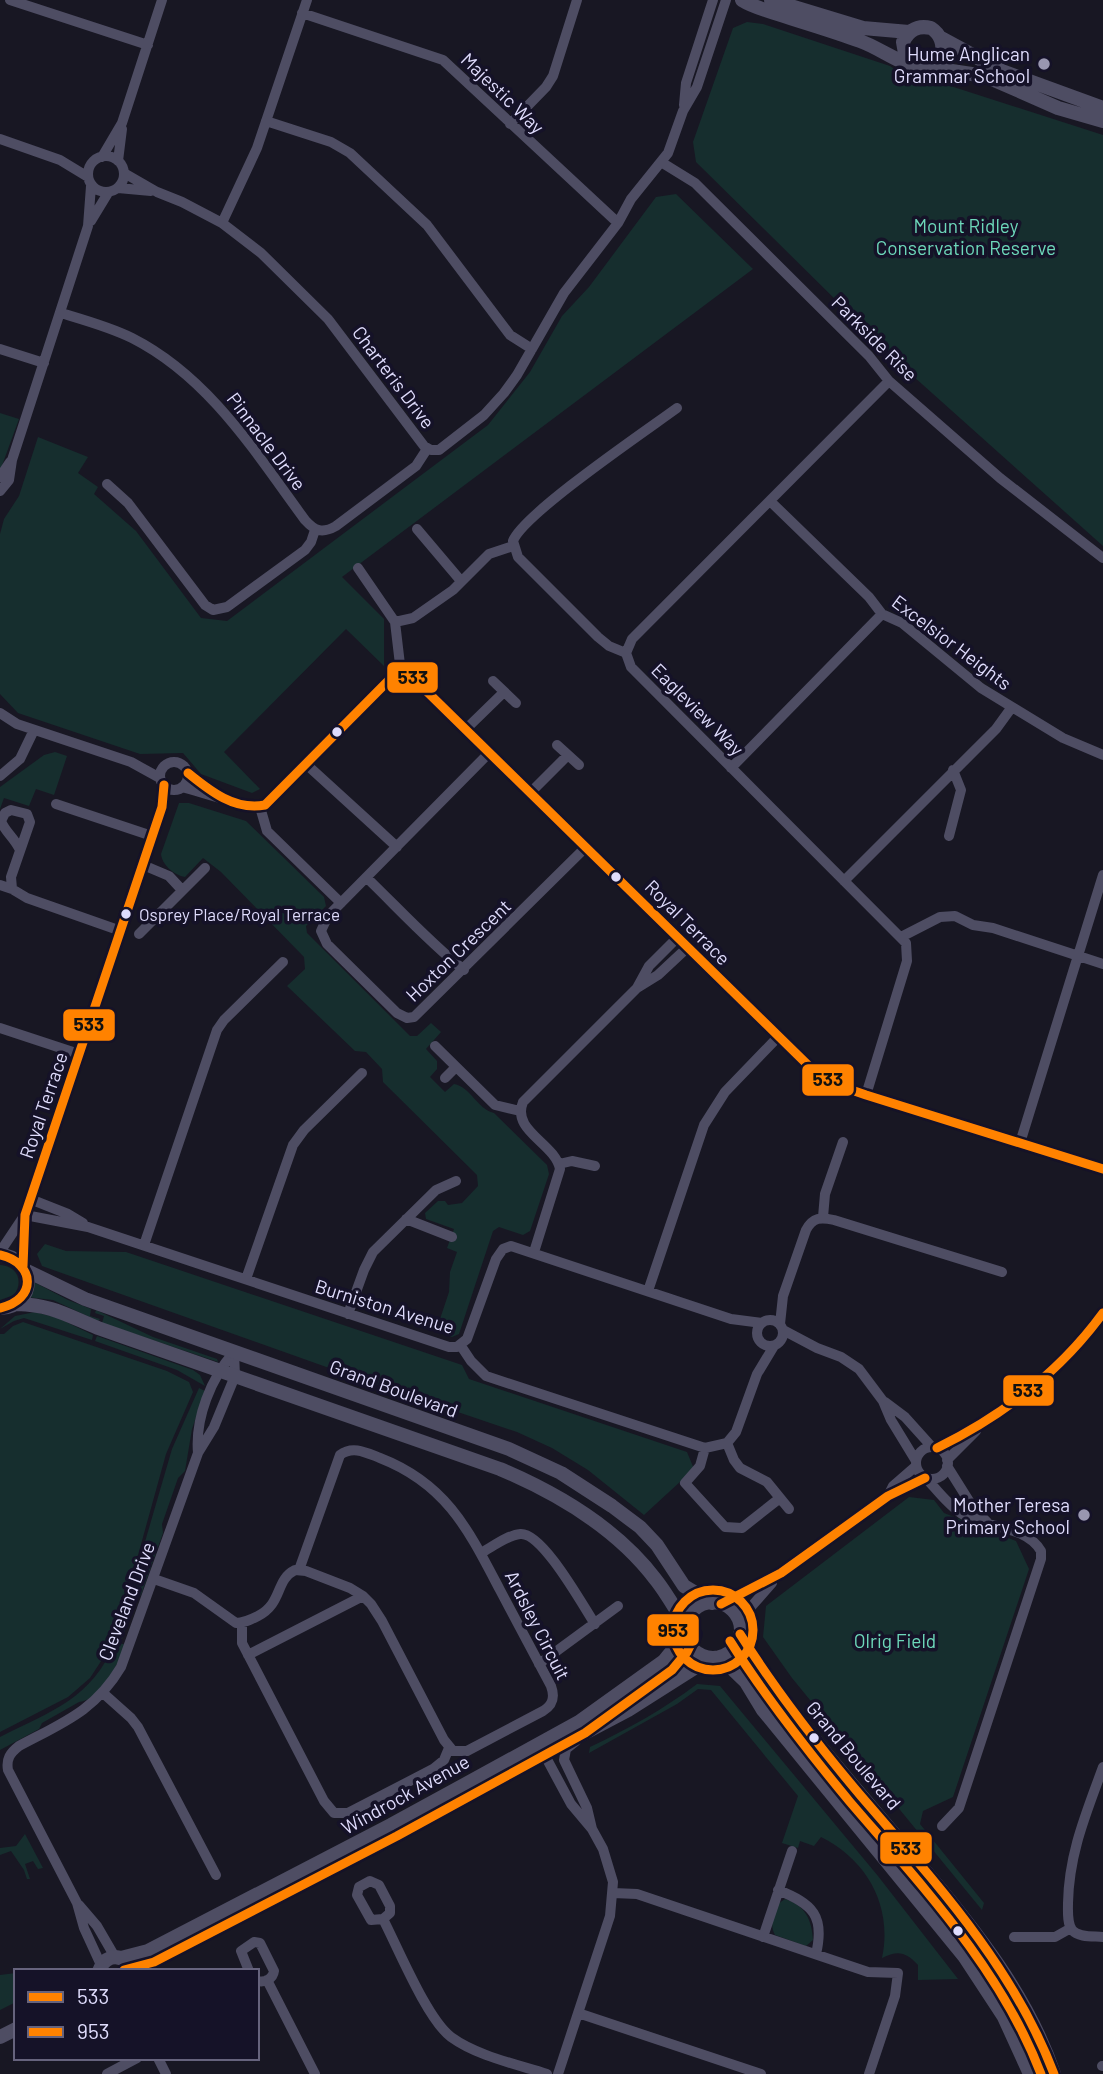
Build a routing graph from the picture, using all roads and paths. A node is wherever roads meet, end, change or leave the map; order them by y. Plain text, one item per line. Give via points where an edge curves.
1 (10, 0) edge
2 (162, 0) edge
3 (307, 0) edge
4 (577, 0) edge
5 (713, 0) edge
6 (726, 0) edge
7 (742, 0) edge
8 (771, 0) edge
9 (26, 3) edge
10 (302, 13) junction
11 (909, 32) junction
12 (942, 38) junction
13 (148, 45) junction
14 (919, 67) junction
15 (1103, 108) edge
16 (683, 111) junction
17 (266, 121) junction
18 (1103, 121) edge
19 (122, 123) junction
20 (510, 124) junction
21 (0, 139) edge
22 (60, 160) junction
23 (97, 160) junction
24 (118, 161) junction
25 (661, 162) junction
26 (124, 173) junction
27 (89, 181) junction
28 (113, 190) junction
29 (157, 192) junction
30 (222, 223) junction
31 (618, 223) junction
32 (88, 226) junction
33 (61, 313) junction
34 (0, 349) edge
35 (532, 349) junction
36 (44, 363) junction
37 (888, 381) junction
38 (677, 408) dead end
39 (427, 449) junction
40 (12, 460) junction
41 (0, 477) edge
42 (107, 484) dead end
43 (0, 491) edge
44 (770, 501) junction
45 (417, 529) dead end
46 (315, 530) junction
47 (513, 546) junction
48 (1103, 558) edge
49 (358, 568) dead end
50 (461, 581) junction
51 (882, 614) junction
52 (395, 622) junction
53 (626, 653) junction
54 (401, 673) junction
55 (493, 681) dead end
56 (504, 692) junction
57 (516, 703) dead end
58 (1012, 707) junction
59 (0, 713) edge
60 (466, 729) junction
61 (34, 730) junction
62 (557, 745) dead end
63 (490, 752) junction
64 (568, 755) junction
65 (1103, 755) edge
66 (131, 762) junction
67 (306, 764) junction
68 (166, 765) junction
69 (579, 765) dead end
70 (731, 768) junction
71 (953, 770) junction
72 (188, 773) junction
73 (0, 776) edge
74 (162, 781) junction
75 (179, 788) junction
76 (531, 792) junction
77 (212, 794) junction
78 (56, 804) dead end
79 (162, 807) junction
80 (260, 807) junction
81 (152, 836) junction
82 (948, 836) dead end
83 (397, 847) junction
84 (586, 847) junction
85 (20, 850) dead end
86 (143, 865) junction
87 (205, 868) dead end
88 (1103, 875) edge
89 (367, 878) junction
90 (844, 881) junction
91 (0, 885) edge
92 (12, 889) junction
93 (182, 890) junction
94 (341, 903) junction
95 (121, 931) junction
96 (139, 934) dead end
97 (678, 937) junction
98 (901, 937) junction
99 (688, 947) junction
100 (1078, 956) junction
101 (283, 962) dead end
102 (1103, 964) edge
103 (464, 970) junction
104 (637, 988) junction
105 (0, 1028) edge
106 (778, 1037) junction
107 (435, 1046) dead end
108 (79, 1054) junction
109 (456, 1067) junction
110 (362, 1073) dead end
111 (445, 1078) dead end
112 (866, 1095) junction
113 (520, 1111) junction
114 (843, 1142) dead end
115 (1020, 1143) junction
116 (559, 1164) junction
117 (595, 1166) dead end
118 (1103, 1169) edge
119 (456, 1181) dead end
120 (30, 1199) junction
121 (25, 1215) junction
122 (823, 1217) junction
123 (407, 1219) junction
124 (88, 1227) junction
125 (452, 1237) dead end
126 (144, 1245) junction
127 (534, 1252) junction
128 (0, 1254) edge
129 (24, 1268) junction
130 (1002, 1272) dead end
131 (246, 1279) junction
132 (648, 1291) junction
133 (783, 1296) junction
134 (17, 1304) junction
135 (0, 1308) edge
136 (1103, 1313) edge
137 (348, 1314) junction
138 (762, 1330) junction
139 (779, 1335) junction
140 (461, 1346) junction
141 (234, 1352) junction
142 (218, 1370) junction
143 (757, 1374) junction
144 (235, 1376) junction
145 (883, 1401) junction
146 (982, 1424) junction
147 (727, 1443) junction
148 (705, 1448) junction
149 (935, 1448) junction
150 (198, 1453) junction
151 (916, 1463) junction
152 (947, 1463) junction
153 (925, 1478) junction
154 (888, 1496) junction
155 (780, 1498) junction
156 (789, 1509) dead end
157 (987, 1522) junction
158 (481, 1553) junction
159 (299, 1570) junction
160 (781, 1573) junction
161 (154, 1579) junction
162 (363, 1596) junction
163 (717, 1603) junction
164 (618, 1606) dead end
165 (242, 1623) junction
166 (595, 1624) junction
167 (685, 1627) junction
168 (740, 1629) junction
169 (248, 1655) junction
170 (715, 1658) junction
171 (539, 1664) junction
172 (103, 1693) junction
173 (585, 1733) junction
174 (449, 1748) junction
175 (541, 1749) junction
176 (4, 1761) edge
177 (1103, 1767) edge
178 (943, 1826) dead end
179 (592, 1829) junction
180 (792, 1851) dead end
181 (216, 1875) dead end
182 (778, 1889) junction
183 (613, 1893) junction
184 (77, 1903) junction
185 (383, 1919) dead end
186 (1071, 1928) junction
187 (763, 1937) junction
188 (1014, 1937) dead end
189 (1103, 1937) edge
190 (816, 1954) junction
191 (118, 1957) junction
192 (99, 1969) edge
193 (132, 1969) edge
194 (136, 1969) edge
195 (248, 1969) edge
196 (262, 1980) edge
197 (578, 2013) junction
198 (133, 2060) edge
199 (723, 2061) junction
200 (719, 2073) edge
201 (107, 2074) edge
202 (315, 2074) edge
203 (547, 2074) edge
204 (558, 2074) edge
205 (761, 2074) edge
206 (869, 2074) edge
207 (1030, 2074) edge
208 (1054, 2074) edge

1 - 9 street
2 - 13 street
3 - 10 street
4 - 20 street via 553,76
5 - 16 street, Charteris Drive via 686,83
6 - 16 street, Charteris Drive via 697,86
7 - 14 street via 869,44
8 - 11 street via 863,28
9 - 13 street
10 - 17 street
10 - 20 street, Majestic Way via 443,60
11 - 12 street via 926,27
11 - 14 street via 903,42 904,54
12 - 14 street via 940,58
12 - 15 street via 1002,71
13 - 19 street
14 - 18 street via 985,76 1058,108
16 - 25 street, Charteris Drive
17 - 30 street
17 - 35 street via 331,142 350,153 427,225 510,335
19 - 23 street
19 - 24 street
20 - 31 street, Majestic Way
21 - 22 street
22 - 23 street
22 - 27 street
23 - 24 street via 108,156
23 - 27 street
24 - 26 street
25 - 31 street, Charteris Drive
25 - 37 street, Parkside Rise via 695,183 869,356
26 - 28 street
26 - 29 street, Charteris Drive
27 - 28 street via 102,192
27 - 32 street
28 - 29 street, Charteris Drive
28 - 32 street
29 - 30 street, Charteris Drive
30 - 39 street, Charteris Drive via 261,253 328,319
31 - 35 street, Charteris Drive via 570,283
32 - 33 street
33 - 36 street
33 - 46 street, Pinnacle Drive via 132,338 187,375 223,411
34 - 36 street
35 - 39 street, Charteris Drive via 484,415 443,449
36 - 40 street
37 - 44 street
37 - 48 street, Parkside Rise via 1000,478
38 - 47 street via 540,509 517,531
39 - 46 street via 416,466 336,526 325,532
40 - 41 street
40 - 43 street via 9,480
42 - 46 street via 128,503 213,610 228,607 305,550
44 - 51 street, Excelsior Heights
44 - 53 street via 632,639
45 - 50 street
47 - 50 street via 489,554
47 - 53 street via 518,557 603,642
49 - 52 street
50 - 52 street via 413,618
51 - 58 street, Excelsior Heights via 902,623 981,688
51 - 70 street
52 - 54 street
53 - 70 street, Eagleview Way via 631,667
54 - 60 street, Royal Terrace via 413,676
54 - 67 street
55 - 56 street
56 - 57 street
56 - 60 street
58 - 65 street, Excelsior Heights via 1063,738
58 - 71 street
59 - 61 street
60 - 63 street, Royal Terrace
61 - 66 street
61 - 73 street via 20,759
62 - 64 street
63 - 76 street, Royal Terrace
63 - 83 street, Hoxton Crescent
64 - 69 street
64 - 76 street
66 - 68 street
66 - 74 street
67 - 80 street
67 - 83 street
68 - 72 street via 179,763
68 - 74 street
70 - 90 street, Eagleview Way
71 - 82 street via 961,790
71 - 90 street
72 - 75 street
72 - 77 street
74 - 75 street
74 - 79 street, Royal Terrace
75 - 77 street
75 - 79 street, Royal Terrace
76 - 84 street, Royal Terrace
77 - 80 street
78 - 81 street
79 - 81 street, Royal Terrace
80 - 94 street via 267,831
81 - 86 street, Royal Terrace
83 - 89 street, Hoxton Crescent
84 - 97 street, Royal Terrace
84 - 103 street, Hoxton Crescent
85 - 92 street
86 - 93 street via 169,876
86 - 95 street, Royal Terrace
87 - 93 street
88 - 100 street
89 - 94 street, Hoxton Crescent
89 - 103 street
90 - 98 street, Eagleview Way
91 - 92 street
92 - 95 street
93 - 96 street
94 - 103 street, Hoxton Crescent via 323,922 323,939 402,1016 421,1013
95 - 108 street, Royal Terrace
97 - 99 street, Royal Terrace
97 - 104 street via 649,966
98 - 100 street via 948,915
98 - 112 street via 908,948 907,961
99 - 104 street
99 - 106 street, Royal Terrace
100 - 102 street
100 - 115 street
101 - 126 street via 217,1030
104 - 113 street via 528,1096
105 - 108 street
106 - 112 street, Royal Terrace via 815,1072
106 - 132 street via 725,1092 705,1125
107 - 109 street
108 - 120 street, Royal Terrace
109 - 111 street
109 - 113 street via 495,1105
110 - 131 street via 293,1145
112 - 115 street, Royal Terrace
113 - 116 street via 525,1125
114 - 122 street via 825,1194
115 - 118 street, Royal Terrace
116 - 117 street via 572,1161
116 - 127 street
119 - 123 street via 436,1190
120 - 121 street, Royal Terrace
120 - 124 street, Burniston Avenue
121 - 124 street, Burniston Avenue
121 - 128 street, Royal Terrace
121 - 129 street, Royal Terrace
122 - 130 street
122 - 133 street via 813,1220 806,1230
123 - 125 street
123 - 137 street via 369,1259
124 - 126 street, Burniston Avenue
126 - 131 street, Burniston Avenue
127 - 132 street, Burniston Avenue
127 - 140 street, Burniston Avenue via 511,1246 499,1253
128 - 129 street, Grand Boulevard
129 - 134 street via 28,1285
129 - 141 street, Grand Boulevard via 85,1299
131 - 137 street, Burniston Avenue
132 - 138 street, Burniston Avenue
133 - 138 street
133 - 139 street
134 - 135 street
134 - 142 street via 61,1310 98,1328
136 - 146 street via 1065,1359
137 - 140 street, Burniston Avenue via 441,1346
138 - 139 street
138 - 139 street
138 - 143 street
139 - 143 street
139 - 145 street via 850,1362
140 - 148 street via 486,1376
141 - 142 street, Cleveland Drive
141 - 144 street, Cleveland Drive
141 - 163 street, Grand Boulevard via 509,1449 561,1473 640,1528 684,1586
142 - 144 street
142 - 150 street, Cleveland Drive via 198,1426
143 - 147 street via 736,1432
144 - 150 street, Cleveland Drive
144 - 167 street via 500,1469 559,1497 603,1527 642,1563
145 - 149 street
145 - 151 street
146 - 149 street
146 - 152 street
147 - 148 street
147 - 155 street via 740,1468 767,1482
148 - 155 street via 700,1466 685,1483 724,1527 742,1528
149 - 151 street via 923,1450
149 - 152 street via 946,1455
150 - 161 street, Cleveland Drive
151 - 153 street
151 - 154 street
152 - 153 street via 942,1475
152 - 157 street
153 - 154 street
153 - 157 street via 957,1511
154 - 160 street
155 - 156 street
157 - 178 street via 1030,1539 1041,1559 959,1808
158 - 159 street, Ardsley Circuit via 466,1525 439,1494 388,1461 353,1449 336,1462
158 - 166 street via 518,1534 528,1535 555,1559
158 - 171 street, Ardsley Circuit
159 - 162 street
159 - 165 street, Ardsley Circuit via 287,1574 270,1609
160 - 163 street
160 - 168 street via 750,1608
161 - 165 street via 194,1593 231,1621
161 - 172 street, Cleveland Drive via 126,1656
162 - 169 street
162 - 174 street via 377,1612
163 - 167 street via 694,1609
163 - 168 street via 730,1608
164 - 166 street
165 - 169 street via 241,1637
166 - 171 street
167 - 170 street via 694,1652
167 - 175 street, Windrock Avenue via 664,1661
168 - 170 street via 734,1648
168 - 208 street, Grand Boulevard via 778,1693 984,1944 1028,2014
169 - 174 street via 334,1813 348,1812 433,1769
170 - 173 street, Windrock Avenue
170 - 207 street via 746,1682 763,1710 964,1956 1004,2017
171 - 174 street, Ardsley Circuit via 552,1690 553,1700 547,1709 467,1751
172 - 176 street, Cleveland Drive via 76,1717 13,1750
172 - 181 street via 138,1727
173 - 175 street, Windrock Avenue
173 - 179 street via 566,1749 564,1760
175 - 179 street via 571,1804
175 - 191 street, Windrock Avenue via 148,1951
175 - 194 street, Windrock Avenue
176 - 184 street, Cleveland Drive
177 - 186 street via 1070,1864
179 - 183 street via 608,1862
180 - 182 street
182 - 187 street
182 - 190 street via 802,1900 816,1917 820,1938
183 - 187 street via 637,1894
183 - 197 street via 610,1916
184 - 191 street, Cleveland Drive
184 - 192 street, Cleveland Drive
185 - 203 street via 434,2019 450,2036
186 - 188 street via 1055,1937
186 - 189 street via 1079,1934
187 - 190 street
190 - 206 street via 868,1972 898,1973
191 - 192 street, Windrock Avenue via 104,1961
191 - 193 street
195 - 196 street via 241,1951 260,1943 274,1971 272,1977
196 - 202 street
197 - 199 street
197 - 204 street
198 - 201 street
199 - 200 street
199 - 205 street

